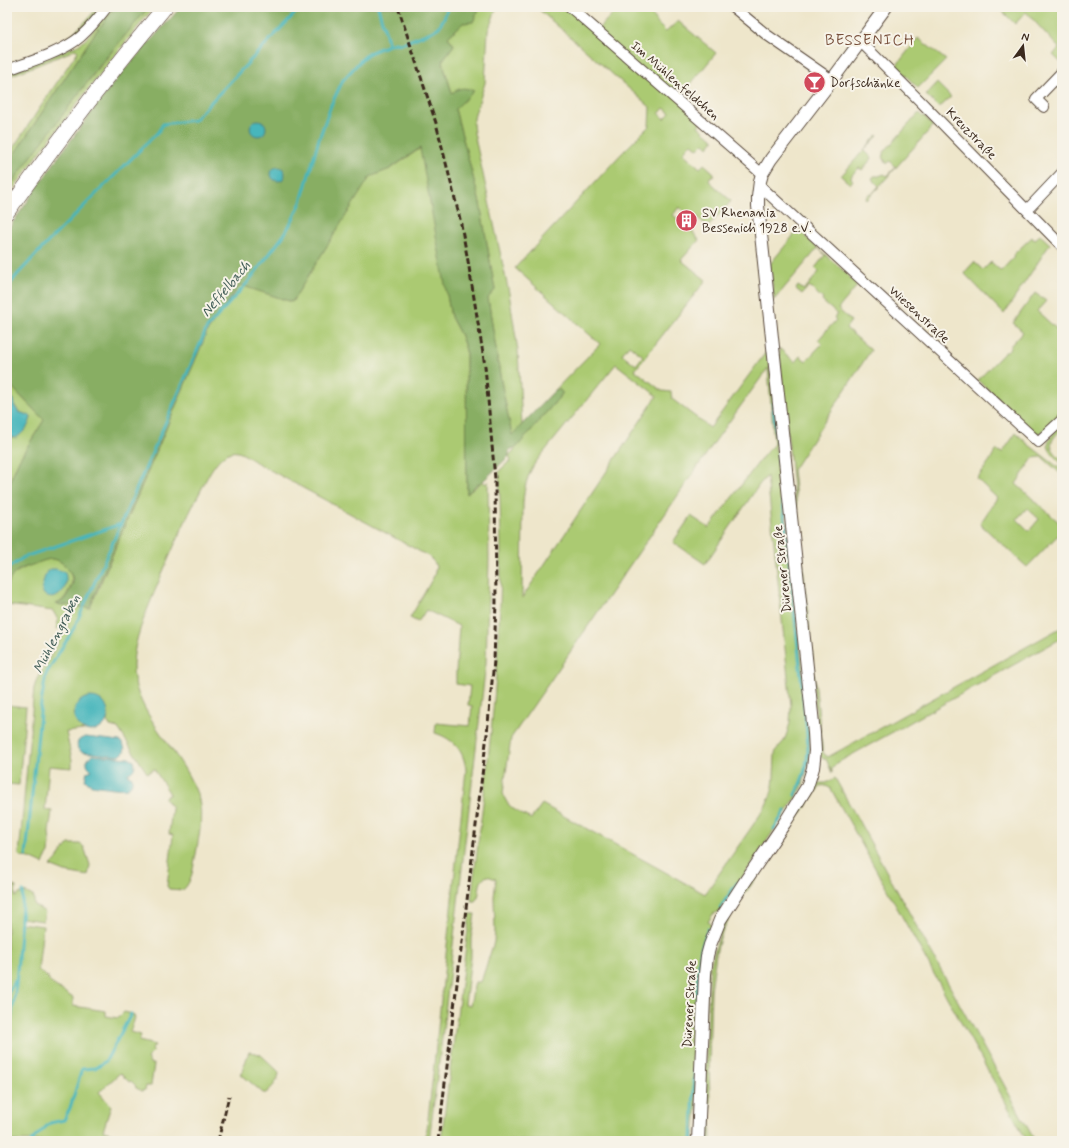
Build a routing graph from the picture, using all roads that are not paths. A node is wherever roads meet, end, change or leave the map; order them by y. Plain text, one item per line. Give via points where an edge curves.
1 (107, 7) edge
2 (165, 7) edge
3 (570, 7) edge
4 (733, 7) edge
5 (886, 7) edge
6 (860, 41) junction
7 (7, 70) edge
8 (1062, 72) edge
9 (832, 80) junction
10 (1044, 107) dead end
11 (1062, 173) edge
12 (760, 180) junction
13 (1027, 210) junction
14 (7, 212) edge
15 (1062, 246) edge
16 (1062, 420) edge
17 (698, 1141) edge

1 - 7 street via 75,41
2 - 14 main road via 110,74
3 - 12 street, Im Mühlenfeldchen
4 - 9 street via 767,35
5 - 6 street, Dürener Straße
6 - 9 street, Dürener Straße
6 - 13 street, Kreuzstraße
8 - 10 street via 1036,99
9 - 12 street, Dürener Straße via 771,159
11 - 13 street
12 - 16 street, Wiesenstraße via 1038,442
12 - 17 street, Dürener Straße via 758,206 814,733 814,759 812,774 802,797 728,907 710,945 704,988
13 - 15 street, Kreuzstraße

